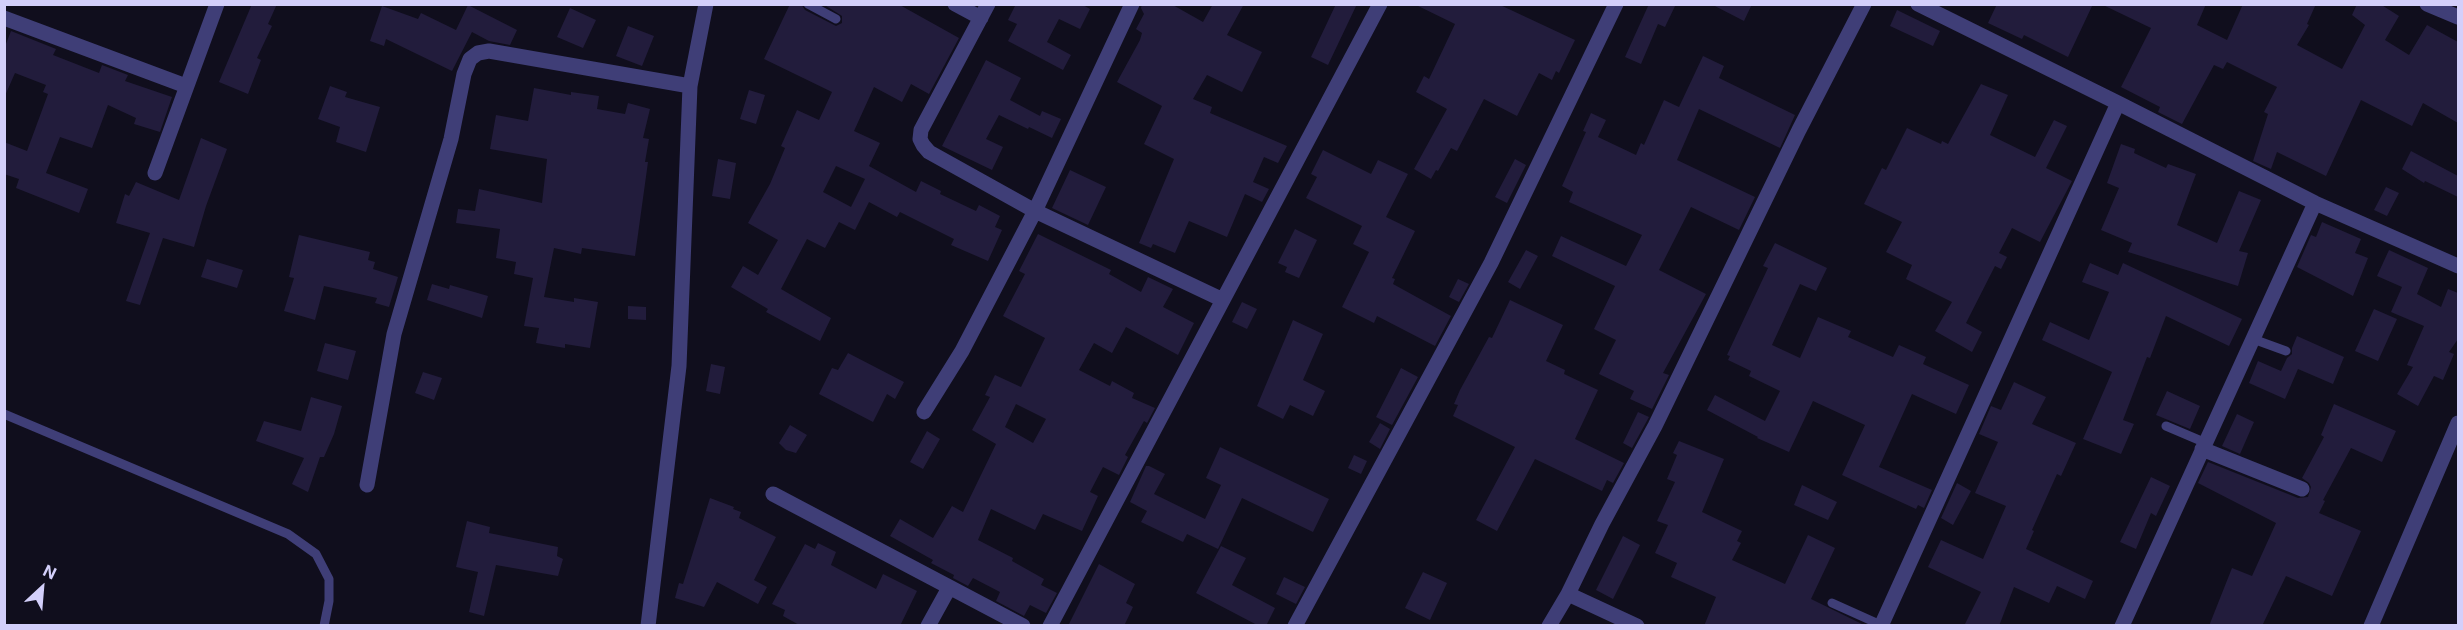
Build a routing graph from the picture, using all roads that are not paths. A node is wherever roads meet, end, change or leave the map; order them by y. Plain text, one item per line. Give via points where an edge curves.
1 (217, 4) edge
2 (706, 4) edge
3 (808, 4) edge
4 (955, 4) edge
5 (1132, 4) edge
6 (1380, 4) edge
7 (1616, 4) edge
8 (1864, 4) edge
9 (1918, 4) edge
10 (2427, 4) edge
11 (984, 11) edge
12 (2458, 17) edge
13 (4, 18) edge
14 (836, 19) dead end
15 (186, 86) junction
16 (690, 86) junction
17 (2118, 103) junction
18 (155, 173) dead end
19 (2315, 203) junction
20 (1035, 211) junction
21 (2458, 266) edge
22 (1223, 300) junction
23 (2253, 339) junction
24 (2286, 351) dead end
25 (924, 412) dead end
26 (4, 414) edge
27 (2458, 423) edge
28 (2166, 426) dead end
29 (2204, 446) junction
30 (367, 485) dead end
31 (2302, 489) dead end
32 (774, 494) dead end
33 (948, 588) junction
34 (1568, 594) junction
35 (1832, 603) dead end
36 (1881, 625) edge
37 (324, 626) edge
38 (648, 626) edge
39 (928, 626) edge
40 (1023, 626) edge
41 (1050, 626) edge
42 (1295, 626) edge
43 (1549, 626) edge
44 (1637, 626) edge
45 (2122, 626) edge
46 (2371, 626) edge

1 - 15 street
2 - 16 street
3 - 14 lane
4 - 11 street
5 - 20 street
6 - 22 street
7 - 42 street via 1491,263
8 - 34 street
9 - 17 street
10 - 12 street
11 - 20 street via 921,130 920,139 929,152
13 - 15 street
15 - 18 street
16 - 30 street via 489,51 470,59 394,334
16 - 38 street via 679,366
17 - 19 street
17 - 36 street
19 - 21 street
19 - 23 street
20 - 22 street
20 - 25 street via 962,351
22 - 41 street
23 - 24 lane
23 - 29 street
26 - 37 lane via 288,534 316,554 329,579
27 - 46 street
28 - 29 lane
29 - 31 street
29 - 45 street
32 - 33 street
33 - 39 street
33 - 40 street
34 - 43 street
34 - 44 street
35 - 36 lane

